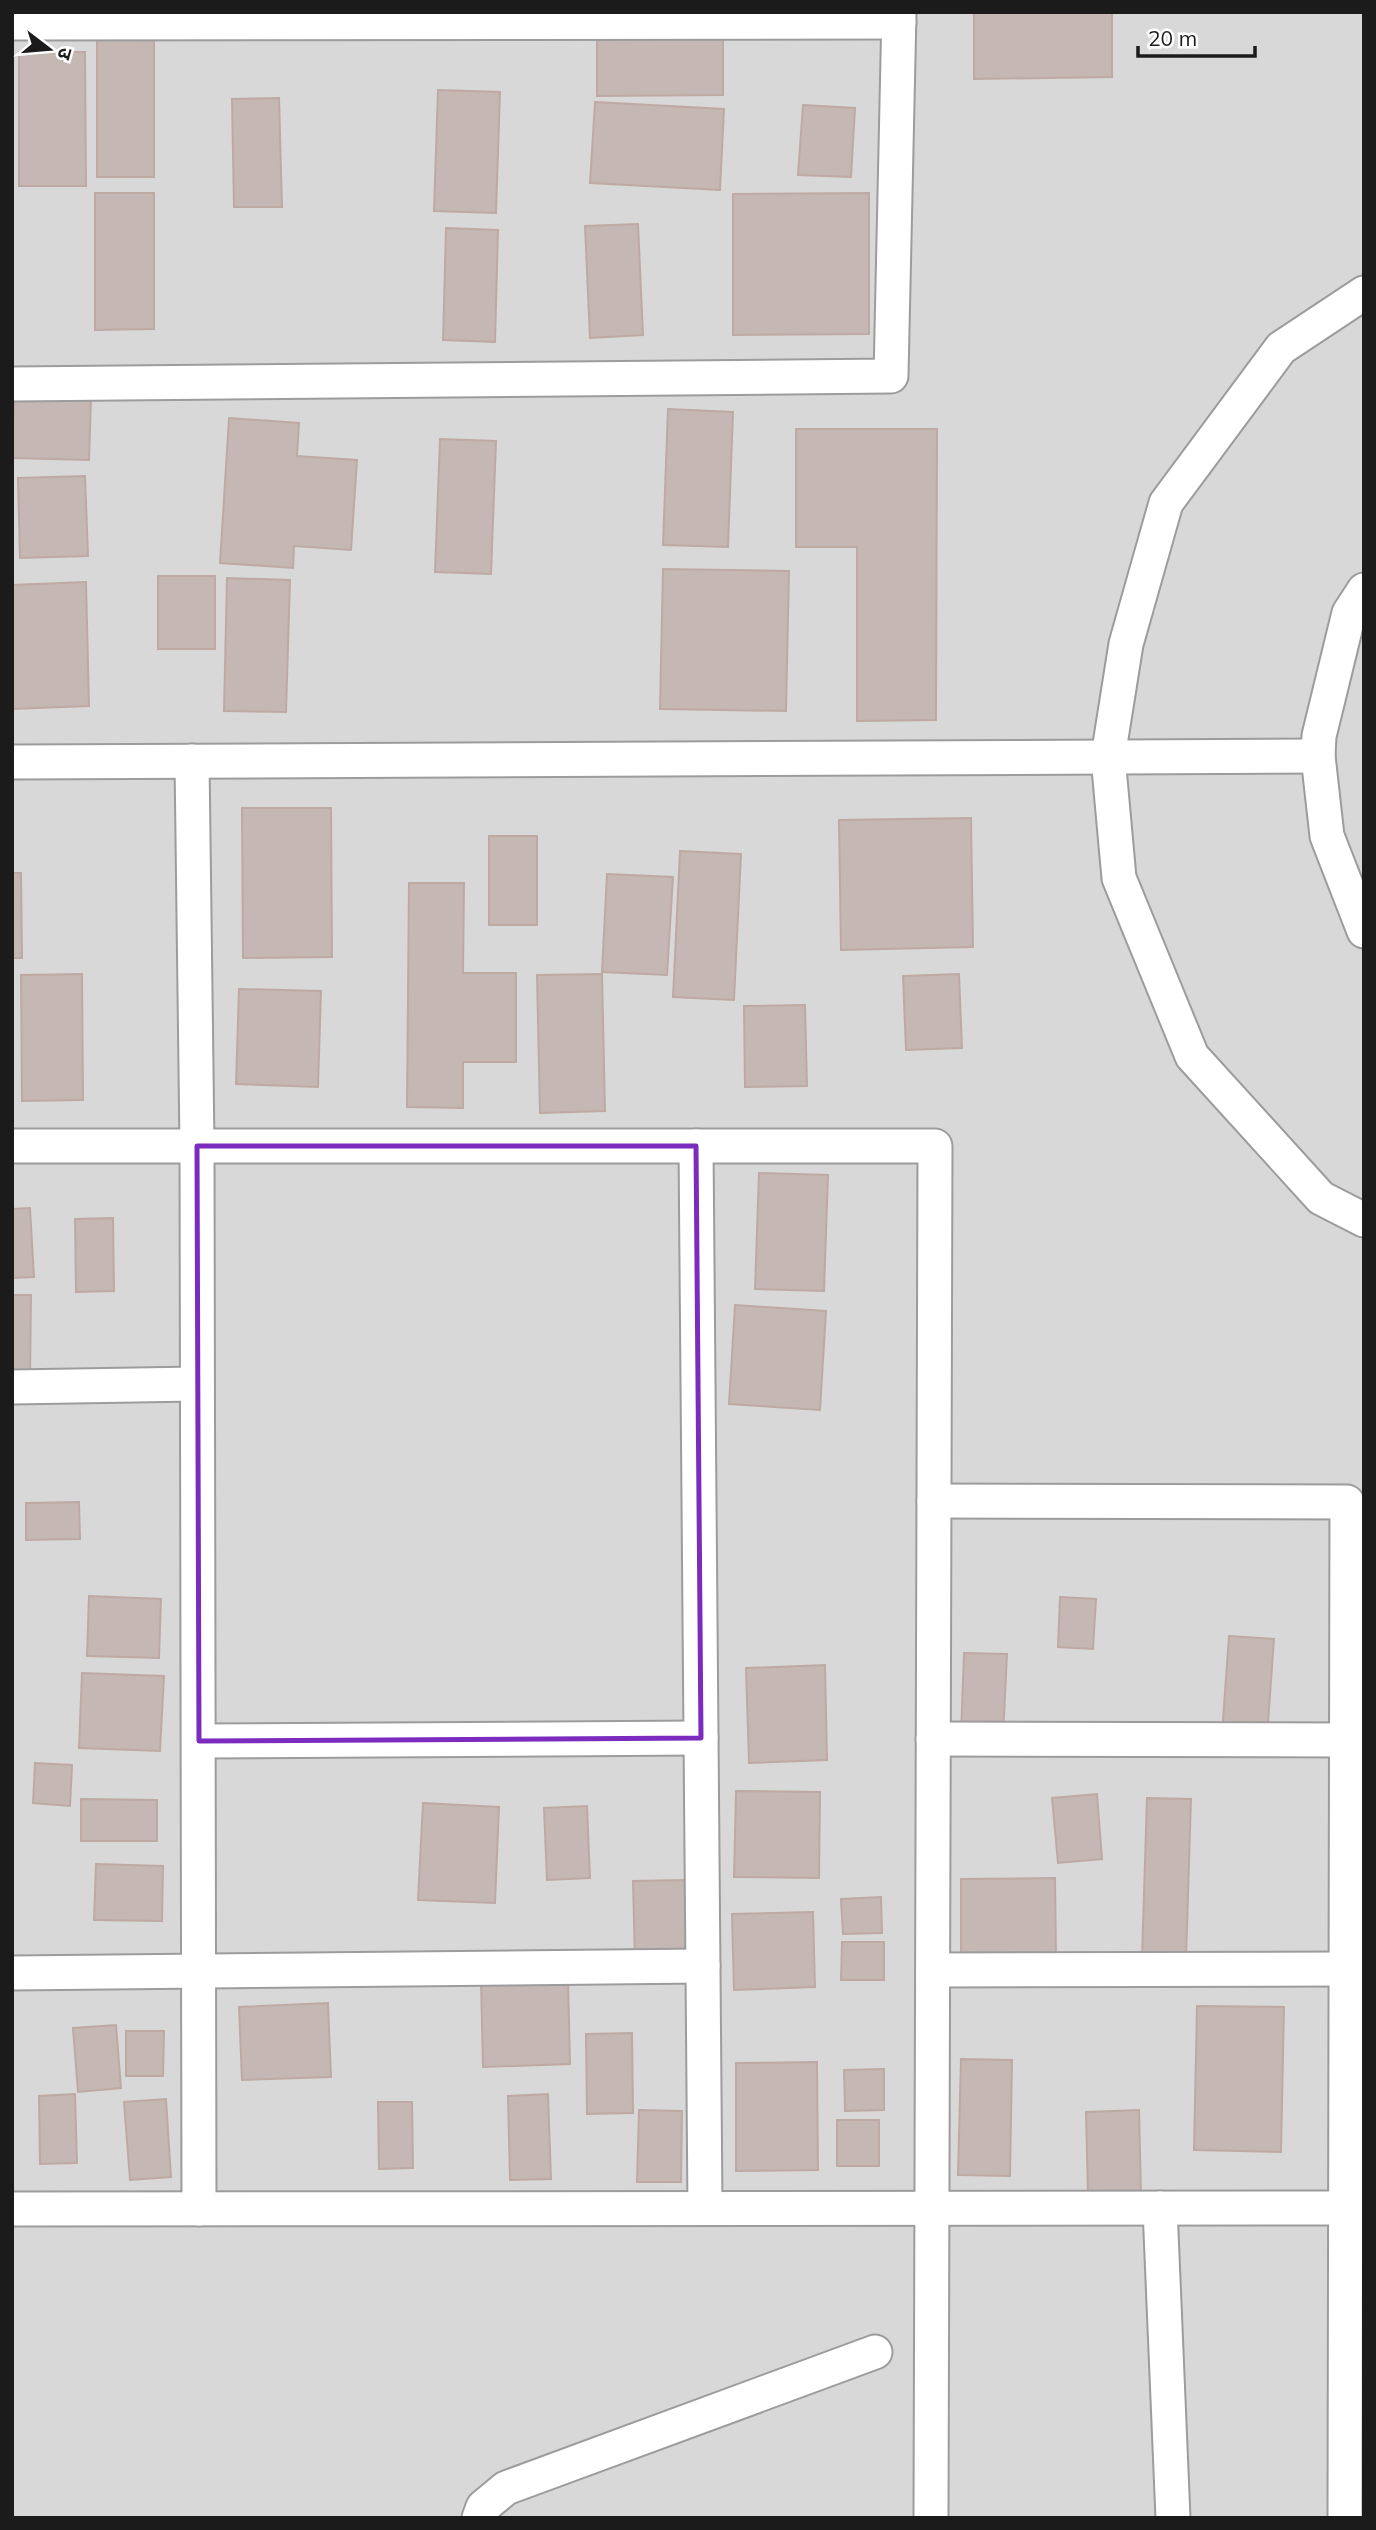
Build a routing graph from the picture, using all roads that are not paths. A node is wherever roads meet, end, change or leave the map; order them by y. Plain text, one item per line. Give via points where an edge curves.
1 (899, 17) edge
2 (12, 23) edge
3 (1364, 293) edge
4 (12, 384) edge
5 (1364, 590) edge
6 (1318, 756) junction
7 (1108, 757) junction
8 (192, 761) junction
9 (12, 762) edge
10 (1364, 931) edge
11 (12, 1146) edge
12 (197, 1146) junction
13 (696, 1146) junction
14 (1364, 1220) edge
15 (197, 1384) junction
16 (12, 1387) edge
17 (934, 1501) junction
18 (701, 1738) junction
19 (933, 1739) junction
20 (199, 1741) junction
21 (1347, 1741) junction
22 (703, 1966) junction
23 (199, 1969) junction
24 (1346, 1969) junction
25 (933, 1970) junction
26 (12, 1973) edge
27 (705, 2208) junction
28 (932, 2208) junction
29 (1160, 2208) junction
30 (1355, 2208) edge
31 (12, 2209) edge
32 (199, 2209) junction
33 (875, 2352) dead end
34 (479, 2518) edge
35 (931, 2518) edge
36 (1173, 2518) edge
37 (1345, 2518) edge

1 - 2 street
1 - 4 street via 891,376
3 - 7 street via 1281,348 1166,503 1126,644
5 - 6 street via 1349,613
6 - 7 street
6 - 10 street via 1327,836
7 - 8 street
7 - 14 street via 1119,878 1192,1056 1321,1198
8 - 9 street
8 - 12 street
11 - 12 street
12 - 13 street
12 - 15 street
13 - 17 street via 935,1146
13 - 18 street
15 - 16 street
15 - 20 street
17 - 19 street
17 - 21 street via 1347,1502
18 - 20 street
18 - 22 street
19 - 21 street
19 - 25 street
20 - 23 street
21 - 24 street
22 - 23 street
22 - 27 street
23 - 26 street
23 - 32 street
24 - 25 street
24 - 30 street
25 - 28 street
27 - 28 street
27 - 32 street
28 - 29 street
28 - 35 street
29 - 30 street
29 - 36 street
30 - 37 street
31 - 32 street
33 - 34 street via 506,2488 483,2507

